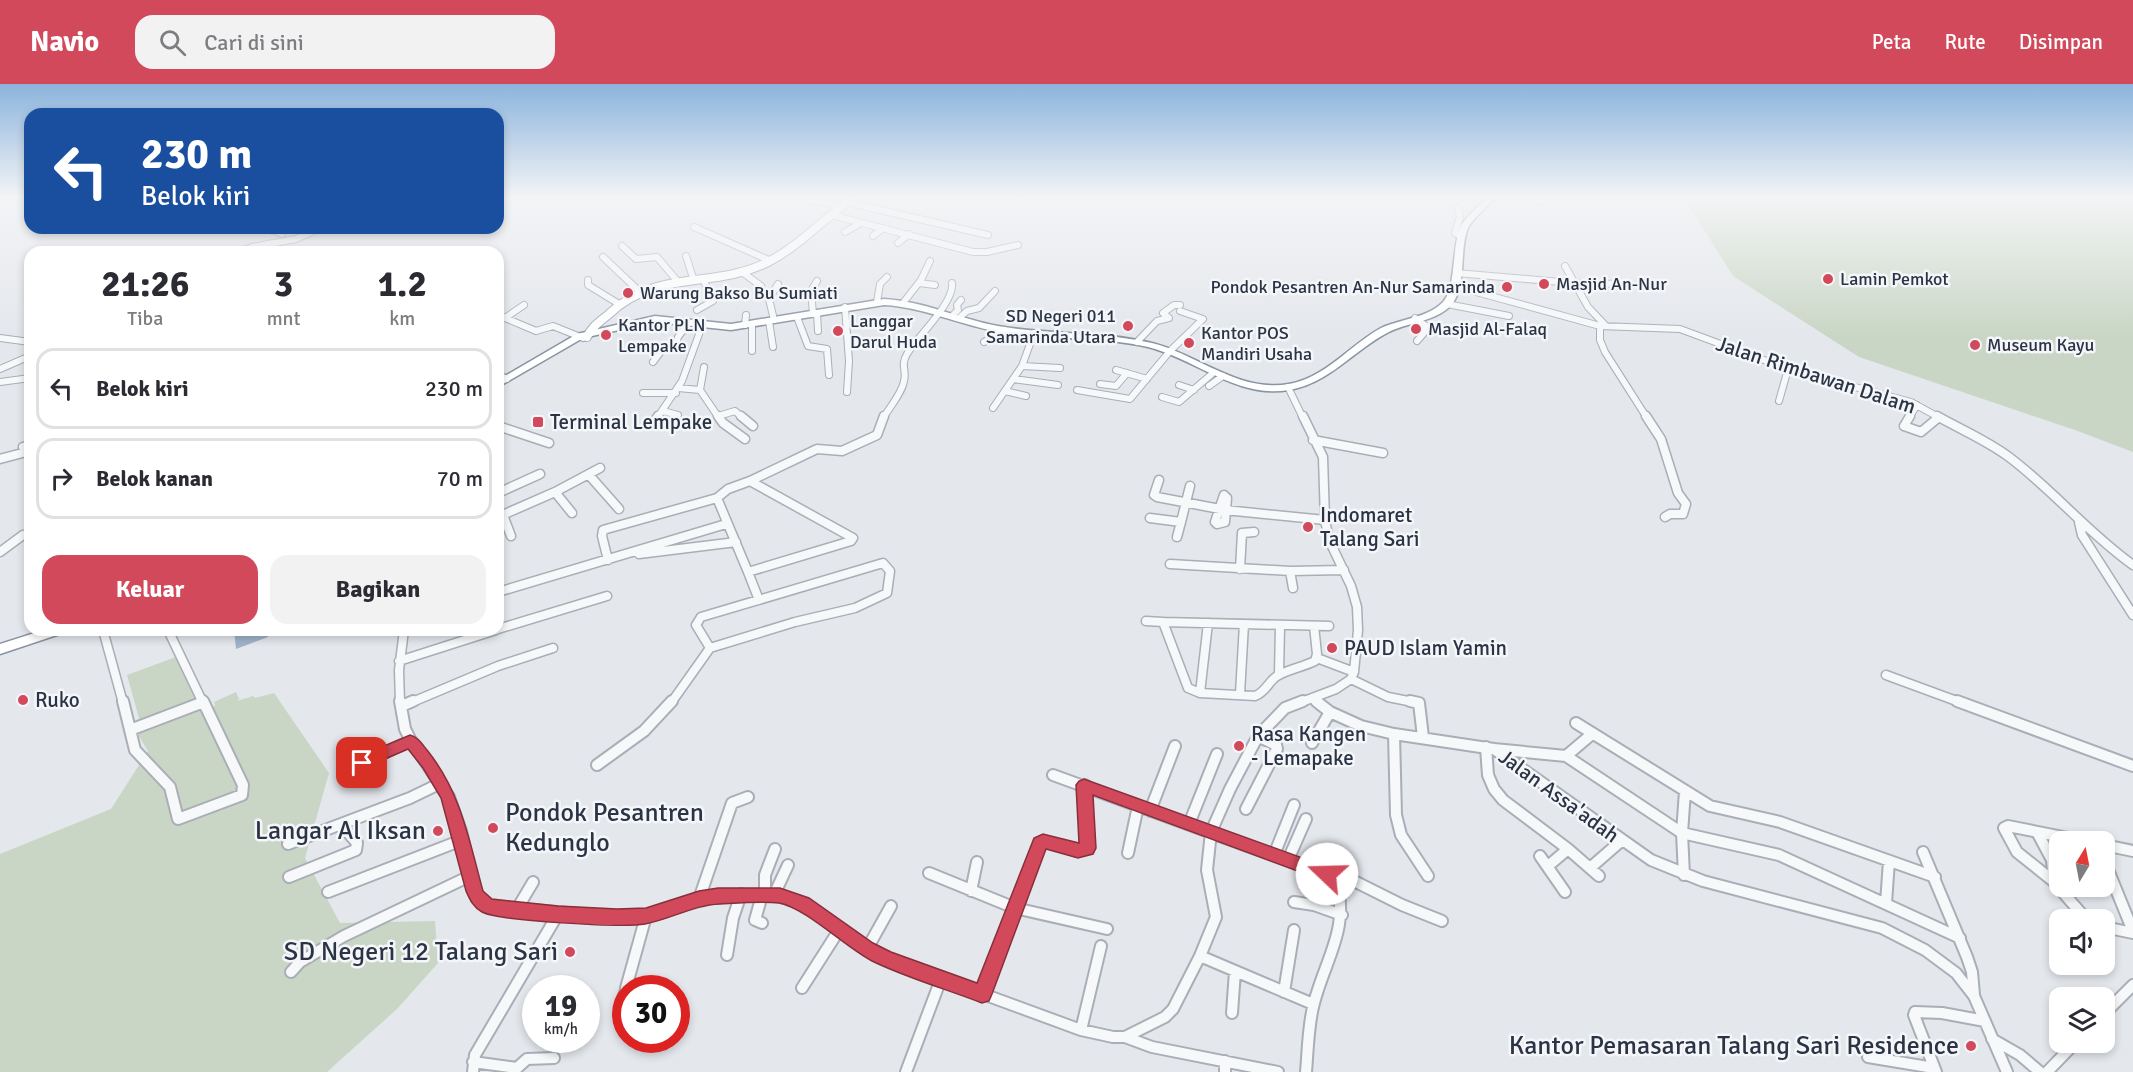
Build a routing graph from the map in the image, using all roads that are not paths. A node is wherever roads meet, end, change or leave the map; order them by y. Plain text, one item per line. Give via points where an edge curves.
1 (285, 244) edge
2 (735, 244) edge
3 (793, 244) edge
4 (948, 244) edge
5 (1461, 244) edge
6 (1018, 245) dead end
7 (274, 246) edge
8 (622, 246) dead end
9 (686, 256) dead end
10 (603, 257) dead end
11 (771, 261) junction
12 (930, 261) dead end
13 (1565, 266) dead end
14 (742, 272) junction
15 (1456, 273) junction
16 (887, 278) dead end
17 (703, 279) junction
18 (588, 280) dead end
19 (694, 281) junction
20 (817, 281) dead end
21 (679, 283) junction
22 (919, 283) junction
23 (952, 283) dead end
24 (1572, 283) junction
25 (778, 284) dead end
26 (1622, 284) dead end
27 (934, 285) dead end
28 (761, 286) dead end
29 (1454, 286) junction
30 (995, 291) dead end
31 (640, 292) junction
32 (961, 300) dead end
33 (878, 302) junction
34 (619, 303) junction
35 (903, 303) junction
36 (1447, 304) junction
37 (524, 305) dead end
38 (845, 307) junction
39 (1180, 308) joint
40 (697, 310) dead end
41 (938, 312) junction
42 (815, 314) junction
43 (504, 315) edge
44 (1509, 316) dead end
45 (504, 317) edge
46 (797, 317) junction
47 (956, 317) junction
48 (1415, 318) junction
49 (602, 319) junction
50 (772, 321) junction
51 (748, 322) junction
52 (688, 324) junction
53 (622, 326) junction
54 (702, 326) junction
55 (1426, 326) junction
56 (1603, 326) junction
57 (1004, 330) junction
58 (1439, 330) dead end
59 (818, 331) dead end
60 (1034, 333) junction
61 (586, 336) junction
62 (0, 338) edge
63 (24, 341) edge
64 (1417, 341) dead end
65 (984, 342) dead end
66 (1137, 342) junction
67 (773, 347) dead end
68 (752, 351) dead end
69 (1170, 351) junction
70 (24, 356) edge
71 (24, 357) edge
72 (653, 362) dead end
73 (0, 364) edge
74 (1022, 366) junction
75 (704, 367) dead end
76 (1060, 368) dead end
77 (0, 369) edge
78 (1788, 369) junction
79 (1116, 370) dead end
80 (1127, 373) junction
81 (1218, 374) junction
82 (829, 375) dead end
83 (24, 379) edge
84 (504, 379) edge
85 (1013, 379) junction
86 (1147, 379) junction
87 (0, 382) edge
88 (1101, 384) dead end
89 (1058, 385) dead end
90 (1179, 385) dead end
91 (1209, 386) dead end
92 (1288, 387) junction
93 (677, 390) junction
94 (700, 390) junction
95 (1077, 390) dead end
96 (1194, 390) junction
97 (1005, 391) junction
98 (847, 392) dead end
99 (643, 393) dead end
100 (1026, 396) dead end
101 (1162, 397) dead end
102 (1779, 401) dead end
103 (1917, 405) junction
104 (993, 408) dead end
105 (663, 411) junction
106 (678, 415) dead end
107 (718, 416) junction
108 (1938, 417) junction
109 (654, 422) dead end
110 (753, 426) dead end
111 (504, 428) edge
112 (745, 439) dead end
113 (1313, 440) junction
114 (549, 443) dead end
115 (24, 450) edge
116 (1383, 453) dead end
117 (0, 459) edge
118 (600, 468) dead end
119 (540, 474) dead end
120 (589, 475) junction
121 (1160, 480) dead end
122 (750, 481) junction
123 (1190, 486) dead end
124 (504, 490) edge
125 (555, 492) junction
126 (717, 498) junction
127 (1186, 503) junction
128 (619, 509) dead end
129 (572, 513) dead end
130 (504, 515) edge
131 (1665, 517) dead end
132 (1150, 518) dead end
133 (1325, 520) junction
134 (504, 522) edge
135 (1181, 522) junction
136 (2079, 522) junction
137 (726, 524) junction
138 (1254, 532) dead end
139 (23, 535) dead end
140 (511, 536) dead end
141 (1177, 537) dead end
142 (736, 542) junction
143 (0, 552) edge
144 (625, 555) junction
145 (608, 560) junction
146 (1170, 564) dead end
147 (2133, 565) edge
148 (1240, 569) junction
149 (1344, 570) junction
150 (1290, 571) junction
151 (748, 572) junction
152 (1293, 588) dead end
153 (504, 590) edge
154 (607, 596) dead end
155 (759, 600) junction
156 (2133, 615) edge
157 (1146, 621) dead end
158 (1163, 622) junction
159 (1208, 623) junction
160 (1244, 624) junction
161 (1280, 625) junction
162 (1314, 626) junction
163 (1329, 626) dead end
164 (504, 628) edge
165 (30, 636) edge
166 (38, 636) edge
167 (105, 636) edge
168 (171, 636) edge
169 (403, 636) edge
170 (478, 636) edge
171 (0, 647) edge
172 (553, 648) dead end
173 (710, 648) junction
174 (1317, 658) junction
175 (399, 661) junction
176 (1279, 674) junction
177 (1886, 675) dead end
178 (1352, 676) junction
179 (1200, 693) junction
180 (1240, 694) junction
181 (1311, 698) junction
182 (201, 703) junction
183 (402, 706) junction
184 (1330, 712) junction
185 (1576, 723) dead end
186 (130, 730) junction
187 (1394, 734) junction
188 (1592, 734) junction
189 (1258, 736) junction
190 (1423, 737) junction
191 (410, 741) junction
192 (1312, 743) dead end
193 (1175, 746) dead end
194 (1490, 748) junction
195 (1217, 754) dead end
196 (1566, 756) junction
197 (362, 763) dead end
198 (597, 765) dead end
199 (2133, 766) edge
200 (1053, 775) dead end
201 (441, 783) junction
202 (1084, 785) junction
203 (1685, 791) junction
204 (748, 797) dead end
205 (1294, 805) dead end
206 (1138, 806) junction
207 (1246, 809) dead end
208 (1150, 811) junction
209 (1306, 819) dead end
210 (341, 824) junction
211 (1189, 824) junction
212 (1211, 832) junction
213 (2037, 832) junction
214 (1682, 833) junction
215 (2049, 834) edge
216 (462, 840) junction
217 (1621, 841) junction
218 (288, 844) dead end
219 (2115, 847) edge
220 (775, 849) dead end
221 (1568, 849) junction
222 (2133, 851) edge
223 (1923, 852) dead end
224 (1128, 853) dead end
225 (2049, 854) edge
226 (1274, 855) junction
227 (1540, 856) dead end
228 (1288, 860) junction
229 (1889, 861) junction
230 (977, 862) dead end
231 (788, 865) dead end
232 (1548, 866) junction
233 (1590, 867) junction
234 (929, 873) dead end
235 (1684, 875) junction
236 (470, 876) junction
237 (1428, 876) dead end
238 (1599, 876) dead end
239 (289, 877) dead end
240 (1935, 877) junction
241 (2049, 877) edge
242 (1335, 878) junction
243 (533, 882) dead end
244 (2115, 887) edge
245 (971, 891) junction
246 (328, 892) dead end
247 (1565, 892) dead end
248 (741, 894) junction
249 (767, 895) junction
250 (2068, 897) edge
251 (699, 899) junction
252 (1294, 902) dead end
253 (1886, 903) junction
254 (891, 906) dead end
255 (1015, 908) junction
256 (518, 909) junction
257 (2078, 909) edge
258 (558, 914) junction
259 (1342, 915) junction
260 (646, 916) junction
261 (1442, 921) dead end
262 (762, 922) dead end
263 (1107, 928) dead end
264 (2115, 929) edge
265 (839, 930) junction
266 (1294, 930) dead end
267 (2133, 932) edge
268 (1960, 938) junction
269 (1101, 946) dead end
270 (867, 949) junction
271 (727, 955) dead end
272 (1200, 956) junction
273 (1235, 971) junction
274 (291, 972) dead end
275 (630, 975) edge
276 (941, 979) junction
277 (2133, 985) edge
278 (802, 988) dead end
279 (1284, 992) junction
280 (982, 994) junction
281 (1974, 996) junction
282 (2115, 1003) edge
283 (1313, 1004) junction
284 (1232, 1013) dead end
285 (1985, 1021) junction
286 (1081, 1030) junction
287 (1125, 1037) junction
288 (1992, 1039) junction
289 (2065, 1053) edge
290 (1868, 1057) dead end
291 (554, 1058) dead end
292 (473, 1067) edge
293 (1225, 1067) edge
294 (1935, 1070) edge
295 (906, 1072) edge
296 (1278, 1072) edge
297 (1306, 1072) edge
298 (2007, 1072) edge
299 (2040, 1072) edge
300 (2046, 1072) edge

1 - 7 street
2 - 11 street
3 - 11 main road
4 - 6 street via 979,252
5 - 15 highway
8 - 21 street via 636,259 657,257
9 - 19 street
10 - 31 street
11 - 14 main road
12 - 22 street via 921,269
13 - 24 street
14 - 17 main road
14 - 28 street
15 - 24 street
15 - 29 highway
16 - 33 street via 880,284
17 - 19 main road
17 - 40 street via 713,301
18 - 34 street via 588,285
19 - 21 main road
20 - 42 street via 811,291
21 - 31 main road
22 - 27 street
22 - 35 street
23 - 41 street via 952,290
24 - 26 street
24 - 56 street
25 - 50 street via 770,298
29 - 36 highway
29 - 56 street, Jalan Rimbawan Dalam
30 - 47 street via 979,308
31 - 34 main road
32 - 47 street
33 - 35 highway
33 - 38 highway
34 - 49 main road
35 - 41 highway
36 - 44 street
36 - 48 highway
37 - 43 street
38 - 42 highway
38 - 98 street
39 - 66 street via 1174,305 1163,314 1169,318 1156,321
39 - 69 street via 1203,319
41 - 47 highway
41 - 122 street via 907,354 902,366 904,384 877,435 842,450 817,448
42 - 46 highway
42 - 59 street
45 - 61 street via 536,331 554,326
46 - 50 highway
46 - 82 street via 808,346 827,349
47 - 57 highway
48 - 55 street
48 - 92 highway via 1384,330 1313,379
49 - 53 highway
49 - 61 main road
50 - 51 highway
50 - 67 street
51 - 54 highway via 724,328
51 - 68 street
52 - 53 highway via 655,319
52 - 54 highway
52 - 72 street via 675,347 662,350
53 - 61 highway
54 - 93 street
55 - 58 street
55 - 64 street
56 - 78 street, Jalan Rimbawan Dalam via 1680,329
56 - 131 street via 1600,340 1605,352 1661,439 1678,492 1686,504 1683,514
57 - 60 highway
57 - 65 street
60 - 66 highway
60 - 74 street
61 - 84 highway
62 - 63 street
66 - 69 highway
69 - 81 highway
69 - 86 street
70 - 73 street
71 - 77 street
74 - 76 street
74 - 85 street
75 - 94 street
78 - 102 street
78 - 103 street, Jalan Rimbawan Dalam
79 - 80 street
80 - 86 street
80 - 88 street via 1117,386
81 - 91 street
81 - 92 highway via 1267,387
81 - 96 street
83 - 87 street
85 - 89 street
85 - 97 street
86 - 95 street via 1128,399
90 - 96 street
92 - 113 street
93 - 94 street
93 - 99 street
93 - 105 street
94 - 107 street
96 - 101 street via 1177,404
97 - 100 street
97 - 104 street
103 - 108 street, Jalan Rimbawan Dalam
103 - 108 street via 1904,426 1921,432
105 - 106 street
105 - 109 street
107 - 110 street via 735,411
107 - 112 street
108 - 136 street, Jalan Rimbawan Dalam via 2015,461
111 - 114 street
113 - 116 street
113 - 133 street via 1323,457
115 - 117 street
118 - 120 street
119 - 124 street
120 - 125 street
120 - 128 street
121 - 127 street via 1155,497
122 - 126 street
122 - 151 street via 852,538
123 - 127 street
125 - 129 street
125 - 130 street
126 - 137 street
126 - 145 street via 603,530
127 - 133 street
127 - 135 street
132 - 135 street
133 - 149 street via 1335,555
134 - 140 street
135 - 141 street
136 - 147 street, Jalan Rimbawan Dalam
136 - 156 street via 2082,535
137 - 142 street
137 - 144 street
138 - 148 street via 1242,532
139 - 143 street
142 - 144 street
142 - 151 street
144 - 145 street
145 - 153 street
146 - 148 street
148 - 150 street
149 - 150 street
149 - 178 street via 1356,607 1358,630
150 - 152 street
151 - 155 street
154 - 164 street
155 - 173 street via 696,621
155 - 173 street via 883,564 890,571 887,592 882,597
157 - 158 street
158 - 159 street
158 - 179 street via 1187,687
159 - 160 street
159 - 179 street
160 - 161 street
160 - 180 street
161 - 162 street
161 - 176 street
162 - 163 street
162 - 174 street
165 - 171 highway
166 - 171 highway
167 - 186 street
168 - 182 street
169 - 175 street
170 - 175 street
172 - 183 street
173 - 198 street via 659,717
174 - 176 street
174 - 178 street
175 - 183 street
176 - 180 street via 1262,694
177 - 199 street
178 - 181 street via 1336,689
178 - 190 street via 1388,697 1419,704
179 - 180 street
181 - 184 street, Jalan Assa'adah
181 - 189 street via 1285,708
182 - 186 street
182 - 186 street via 243,785 242,795 198,813 178,819 170,787 135,750
183 - 191 street
184 - 187 street, Jalan Assa'adah via 1361,726
184 - 192 street
185 - 188 street
187 - 190 street, Jalan Assa'adah
187 - 237 street via 1396,815 1401,836
188 - 196 street
188 - 203 street
189 - 207 street via 1277,749
189 - 212 street
190 - 194 street, Jalan Assa'adah
191 - 197 street
191 - 201 street
193 - 208 street
194 - 196 street
194 - 217 street, Jalan Assa'adah
194 - 221 street via 1488,775 1498,795
195 - 211 street
196 - 214 street
200 - 202 street
201 - 210 street
201 - 216 street
202 - 206 street
202 - 255 street via 1087,848 1040,843
203 - 214 street
203 - 229 street via 1710,806 1780,822
204 - 251 street via 732,803
205 - 226 street
206 - 208 street
206 - 224 street
208 - 211 street
209 - 228 street
210 - 218 street
210 - 239 street via 357,843 356,850
211 - 212 street
212 - 226 street
212 - 272 street via 1207,870 1216,916
213 - 215 street
213 - 225 street
213 - 241 street via 2004,828 2019,855
214 - 235 street
214 - 253 street via 1779,855
216 - 236 street
216 - 246 street
217 - 233 street
217 - 235 street, Jalan Assa'adah via 1644,857
219 - 222 street
220 - 249 street via 765,875
221 - 232 street
221 - 233 street
223 - 240 street
226 - 228 street
227 - 232 street
228 - 242 street
229 - 240 street
229 - 253 street
230 - 245 street
231 - 249 street
232 - 247 street
233 - 238 street
234 - 245 street
235 - 281 street, Jalan Assa'adah via 1888,930 1947,964
236 - 256 street via 483,903
236 - 274 street via 340,938 301,961
240 - 268 street
242 - 259 street via 1342,898
242 - 261 street via 1350,879
243 - 256 street
244 - 267 street
245 - 255 street
248 - 249 street
248 - 251 street
248 - 271 street
249 - 262 street via 755,916 755,920
249 - 265 street via 803,904
250 - 257 street
251 - 260 street
252 - 259 street
253 - 268 street
254 - 270 street
255 - 263 street
255 - 280 street
256 - 258 street
258 - 260 street
258 - 292 street
259 - 283 street
260 - 275 street
264 - 267 street
265 - 270 street
265 - 278 street
266 - 279 street
268 - 281 street via 1972,972
269 - 286 street
270 - 276 street
272 - 273 street
272 - 287 street via 1168,1014
273 - 279 street
273 - 284 street
276 - 280 street
276 - 295 street
277 - 282 street
279 - 283 street
280 - 286 street
281 - 285 street, Jalan Assa'adah
283 - 297 street
285 - 288 street, Jalan Assa'adah
285 - 294 street via 1915,1012
286 - 287 street
287 - 293 street
288 - 298 street, Jalan Assa'adah
288 - 299 street
289 - 300 street
290 - 294 street
291 - 292 street via 527,1059 517,1068
293 - 296 street

